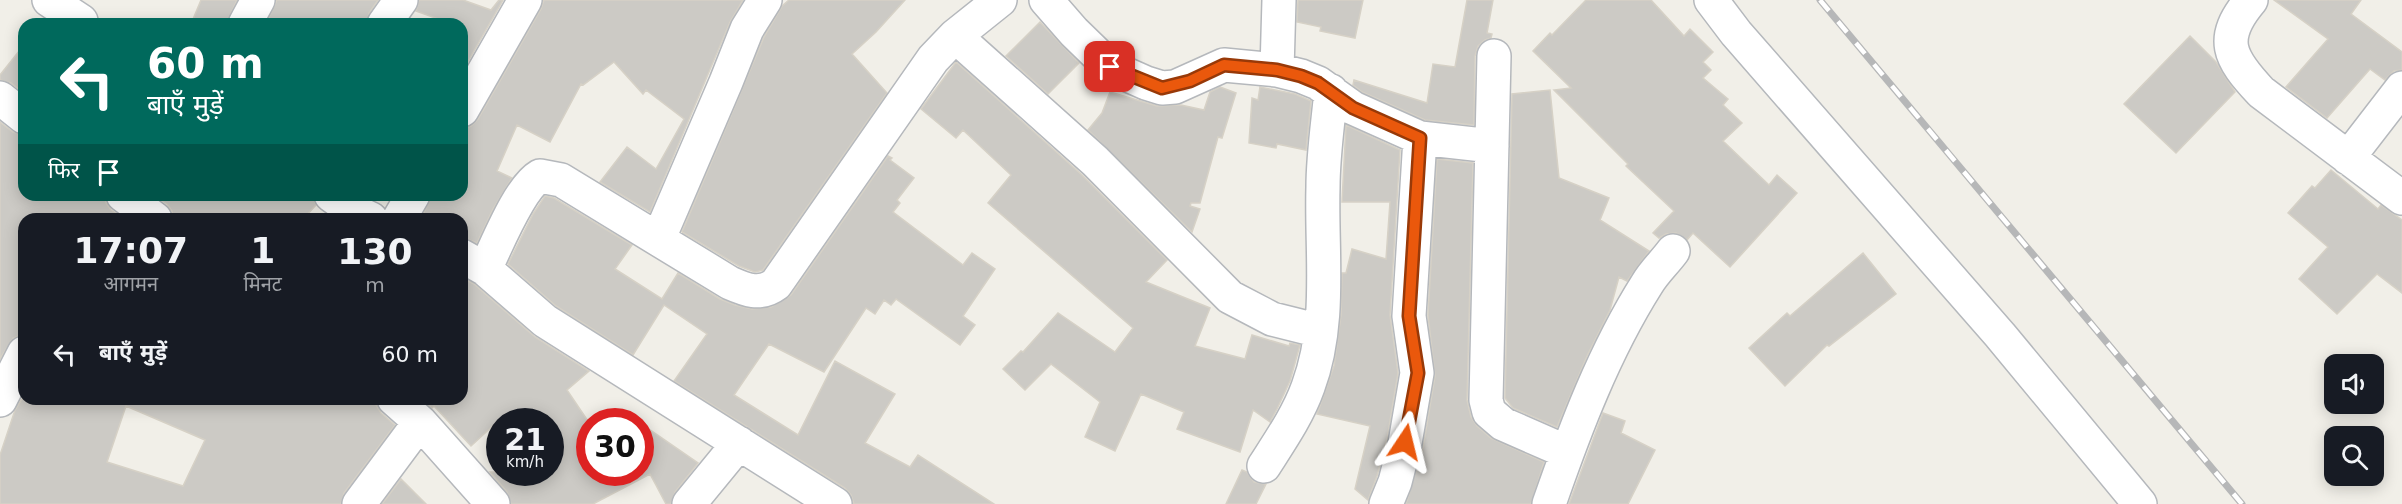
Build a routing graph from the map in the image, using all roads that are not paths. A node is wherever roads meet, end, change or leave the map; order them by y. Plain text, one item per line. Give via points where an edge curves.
1 (49, 0) edge
2 (258, 0) edge
3 (401, 0) edge
4 (525, 0) edge
5 (765, 0) edge
6 (1000, 0) edge
7 (1046, 0) edge
8 (1279, 0) edge
9 (1711, 0) edge
10 (2251, 0) edge
11 (85, 15) edge
12 (248, 18) edge
13 (388, 18) edge
14 (955, 36) junction
15 (1494, 56) dead end
16 (1277, 70) junction
17 (2402, 88) edge
18 (1331, 91) junction
19 (0, 98) edge
20 (468, 100) edge
21 (18, 112) edge
22 (1420, 138) junction
23 (1492, 146) junction
24 (2348, 158) junction
25 (2402, 198) edge
26 (339, 201) edge
27 (358, 213) edge
28 (659, 238) junction
29 (1673, 251) dead end
30 (473, 263) edge
31 (1320, 331) junction
32 (18, 365) edge
33 (0, 400) edge
34 (401, 405) edge
35 (420, 422) junction
36 (739, 444) junction
37 (1567, 452) junction
38 (1264, 466) dead end
39 (359, 504) edge
40 (493, 504) edge
41 (689, 504) edge
42 (835, 504) edge
43 (1386, 504) edge
44 (1549, 504) edge
45 (2140, 504) edge

1 - 11 street
2 - 12 street
3 - 13 street
4 - 20 street
5 - 28 street via 747,29
6 - 14 street
7 - 16 street via 1110,67 1162,88 1175,87 1224,65
8 - 16 street
9 - 45 street
10 - 24 street via 2231,29 2230,45 2236,63 2260,92
14 - 28 street via 933,59 776,284 759,292 730,283
14 - 31 street via 1095,161 1230,297 1272,319
15 - 23 street
16 - 18 street via 1301,76
17 - 24 street
18 - 22 street via 1353,108
18 - 31 street via 1323,186 1325,272
19 - 21 street
22 - 23 street
22 - 43 street via 1409,316 1418,373 1400,462
23 - 37 street via 1486,400 1489,412 1513,429
24 - 25 street
26 - 27 street
28 - 30 street via 561,180 540,176 530,181
29 - 37 street via 1648,282 1623,328
30 - 36 street via 545,321
31 - 38 street via 1308,387 1292,422
32 - 33 street
34 - 35 street
35 - 39 street
35 - 40 street
36 - 41 street
36 - 42 street
37 - 44 street

